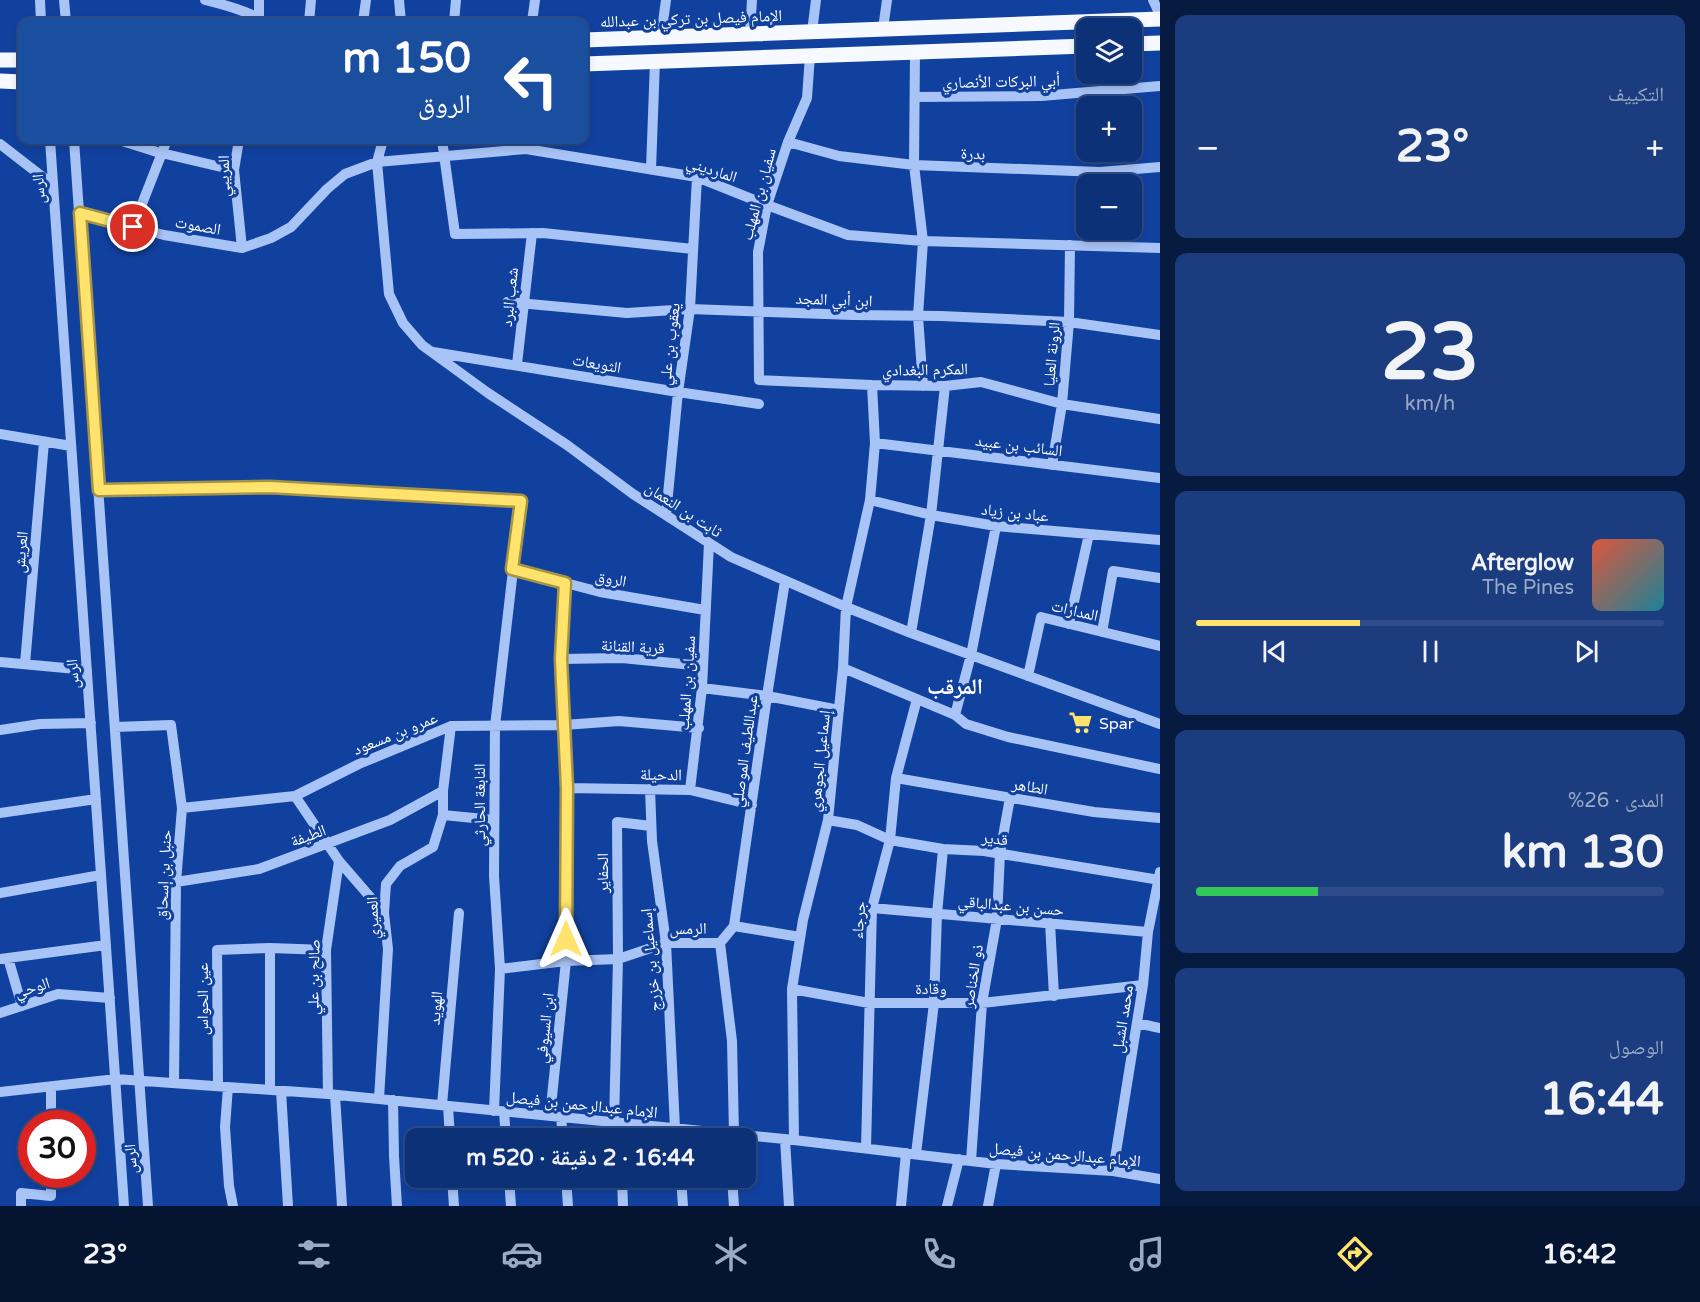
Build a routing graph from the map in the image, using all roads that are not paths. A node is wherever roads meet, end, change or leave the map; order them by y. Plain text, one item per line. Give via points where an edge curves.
1 (40, 0) edge
2 (64, 0) edge
3 (205, 0) edge
4 (259, 0) edge
5 (311, 0) edge
6 (366, 0) edge
7 (399, 0) edge
8 (456, 0) edge
9 (535, 0) edge
10 (666, 0) edge
11 (752, 0) edge
12 (816, 0) edge
13 (887, 0) edge
14 (1153, 0) edge
15 (1160, 17) edge
16 (41, 18) edge
17 (66, 18) edge
18 (254, 18) edge
19 (261, 18) edge
20 (309, 18) edge
21 (364, 18) edge
22 (401, 18) edge
23 (454, 18) edge
24 (533, 18) edge
25 (883, 29) junction
26 (812, 32) junction
27 (750, 34) junction
28 (661, 37) junction
29 (588, 40) edge
30 (1160, 43) edge
31 (1142, 44) edge
32 (1076, 46) edge
33 (915, 52) junction
34 (810, 56) junction
35 (0, 60) edge
36 (18, 60) edge
37 (655, 61) junction
38 (588, 64) edge
39 (0, 81) edge
40 (18, 82) edge
41 (1160, 86) edge
42 (915, 98) junction
43 (788, 142) junction
44 (0, 144) edge
45 (50, 144) edge
46 (74, 144) edge
47 (132, 144) edge
48 (165, 144) edge
49 (238, 144) edge
50 (382, 144) edge
51 (442, 144) edge
52 (162, 153) junction
53 (444, 156) junction
54 (377, 162) junction
55 (914, 165) junction
56 (1160, 167) edge
57 (234, 170) junction
58 (651, 170) junction
59 (696, 177) junction
60 (53, 185) junction
61 (767, 205) junction
62 (80, 213) junction
63 (133, 227) junction
64 (532, 233) junction
65 (923, 241) junction
66 (1070, 245) junction
67 (242, 248) junction
68 (1160, 248) edge
69 (693, 249) junction
70 (507, 302) dead end
71 (524, 304) junction
72 (690, 309) junction
73 (758, 311) junction
74 (918, 316) junction
75 (1069, 322) junction
76 (1160, 334) edge
77 (431, 351) junction
78 (517, 364) junction
79 (759, 380) joint
80 (872, 385) junction
81 (923, 386) junction
82 (945, 386) junction
83 (678, 392) junction
84 (759, 404) dead end
85 (1062, 404) junction
86 (1160, 419) edge
87 (0, 434) edge
88 (0, 439) edge
89 (44, 442) junction
90 (875, 442) junction
91 (71, 446) junction
92 (938, 450) junction
93 (1052, 465) junction
94 (1160, 478) edge
95 (99, 490) junction
96 (870, 500) junction
97 (666, 515) junction
98 (932, 515) junction
99 (996, 526) junction
100 (1089, 534) junction
101 (1160, 540) edge
102 (709, 543) junction
103 (512, 569) junction
104 (1160, 578) edge
105 (785, 581) junction
106 (565, 583) junction
107 (846, 607) junction
108 (705, 610) junction
109 (1069, 624) junction
110 (1102, 632) junction
111 (911, 633) junction
112 (1160, 646) edge
113 (971, 655) junction
114 (561, 659) junction
115 (0, 662) edge
116 (25, 664) junction
117 (703, 666) junction
118 (843, 668) junction
119 (87, 670) junction
120 (1028, 676) junction
121 (702, 688) junction
122 (767, 696) junction
123 (917, 699) junction
124 (839, 710) junction
125 (955, 715) junction
126 (91, 723) junction
127 (1160, 724) edge
128 (564, 725) junction
129 (451, 726) junction
130 (495, 726) junction
131 (115, 727) junction
132 (699, 728) junction
133 (0, 730) edge
134 (1160, 769) edge
135 (896, 778) junction
136 (567, 788) junction
137 (650, 789) junction
138 (690, 790) junction
139 (443, 791) junction
140 (296, 796) junction
141 (1010, 798) junction
142 (96, 799) junction
143 (752, 805) junction
144 (182, 808) junction
145 (0, 813) edge
146 (443, 815) junction
147 (1160, 818) edge
148 (494, 820) junction
149 (828, 820) junction
150 (651, 826) junction
151 (890, 840) junction
152 (329, 844) junction
153 (943, 849) junction
154 (1000, 853) junction
155 (339, 861) junction
156 (101, 875) junction
157 (1160, 877) edge
158 (176, 882) junction
159 (0, 893) edge
160 (872, 908) junction
161 (384, 913) junction
162 (459, 913) dead end
163 (937, 914) junction
164 (997, 919) junction
165 (1050, 923) junction
166 (734, 926) junction
167 (1148, 932) junction
168 (800, 937) junction
169 (720, 942) junction
170 (666, 943) junction
171 (106, 945) junction
172 (270, 948) junction
173 (326, 950) junction
174 (4, 958) edge
175 (618, 959) junction
176 (566, 961) junction
177 (500, 969) junction
178 (1143, 985) junction
179 (792, 989) junction
180 (1054, 996) junction
181 (110, 998) junction
182 (869, 1003) junction
183 (934, 1003) junction
184 (982, 1003) junction
185 (22, 1006) junction
186 (0, 1013) edge
187 (1137, 1023) junction
188 (1160, 1028) edge
189 (116, 1079) junction
190 (140, 1081) junction
191 (174, 1083) junction
192 (51, 1087) junction
193 (223, 1087) junction
194 (275, 1090) junction
195 (0, 1092) edge
196 (331, 1094) junction
197 (379, 1099) junction
198 (393, 1100) junction
199 (445, 1106) junction
200 (51, 1110) edge
201 (499, 1111) junction
202 (555, 1117) junction
203 (616, 1123) junction
204 (448, 1128) edge
205 (503, 1128) edge
206 (559, 1128) edge
207 (617, 1128) edge
208 (650, 1128) edge
209 (678, 1128) edge
210 (731, 1128) edge
211 (756, 1138) edge
212 (789, 1140) junction
213 (866, 1148) junction
214 (911, 1154) junction
215 (965, 1160) junction
216 (996, 1164) junction
217 (1113, 1171) junction
218 (1160, 1179) edge
219 (51, 1188) edge
220 (453, 1188) edge
221 (510, 1188) edge
222 (567, 1188) edge
223 (622, 1188) edge
224 (681, 1188) edge
225 (733, 1188) edge
226 (21, 1206) edge
227 (124, 1206) edge
228 (148, 1206) edge
229 (232, 1206) edge
230 (288, 1206) edge
231 (342, 1206) edge
232 (397, 1206) edge
233 (454, 1206) edge
234 (511, 1206) edge
235 (568, 1206) edge
236 (623, 1206) edge
237 (682, 1206) edge
238 (734, 1206) edge
239 (789, 1206) edge
240 (901, 1206) edge
241 (947, 1206) edge
242 (988, 1206) edge

1 - 16 street
2 - 17 street
3 - 18 street
4 - 19 street
5 - 20 street
6 - 21 street
7 - 22 street
8 - 23 street
9 - 24 street
10 - 28 street
11 - 27 street
12 - 26 street
13 - 25 street
14 - 15 street
15 - 25 main road, الإمام فيصل بن تركي بن عبدالله
25 - 26 main road, الإمام فيصل بن تركي بن عبدالله
26 - 27 main road, الإمام فيصل بن تركي بن عبدالله
27 - 28 main road, الإمام فيصل بن تركي بن عبدالله
28 - 29 main road, الإمام فيصل بن تركي بن عبدالله
30 - 31 main road
32 - 33 main road
33 - 34 main road
33 - 42 street
34 - 37 main road
34 - 43 street, سفيان بن المهلب via 807,98
35 - 36 main road
37 - 38 main road
37 - 58 street
39 - 40 main road
41 - 42 street, أبي البركات الأنصاري via 1041,96
42 - 55 street
43 - 55 street, بدرة via 839,156
43 - 61 street, سفيان بن المهلب
44 - 60 street
45 - 60 street, الرس
46 - 62 street, الرس
47 - 52 street
48 - 52 street
49 - 57 street, المريبي
50 - 54 street, ثابت بن النعمان
51 - 53 street
52 - 57 street
52 - 63 street
53 - 54 street, المارديني
53 - 58 street, المارديني via 526,149
53 - 64 street via 455,234
54 - 67 street, المارديني via 345,174 291,227
54 - 77 street, ثابت بن النعمان via 389,294 403,323
55 - 56 street, بدرة via 1100,172
55 - 65 street
57 - 67 street, المريبي
58 - 59 street, المارديني
59 - 61 street, المارديني
59 - 69 street, يعقوب بن علي
60 - 91 street, الرس
61 - 65 street, المارديني via 848,235
61 - 73 street, سفيان بن المهلب via 758,252
62 - 63 street, الصموت
62 - 95 street, الرس
63 - 67 street, الصموت
64 - 69 street
64 - 71 street, شعب البرد
65 - 66 street, المارديني
65 - 74 street
66 - 68 street, المارديني
66 - 75 street, الرونة العليا
69 - 72 street, يعقوب بن علي
70 - 71 street, ابن أبي المجد
71 - 72 street, ابن أبي المجد via 627,313
71 - 78 street, شعب البرد
72 - 73 street, ابن أبي المجد
72 - 83 street, يعقوب بن علي
73 - 74 street, ابن أبي المجد
73 - 79 street, سفيان بن المهلب
74 - 75 street, ابن أبي المجد
74 - 81 street
75 - 76 street, ابن أبي المجد
75 - 85 street, الرونة العليا
77 - 78 street, الثويعات
77 - 97 street, ثابت بن النعمان
78 - 83 street, الثويعات
79 - 80 street, المكرم البغدادي
80 - 81 street, المكرم البغدادي
80 - 90 street, إسماعيل الجوهري
81 - 82 street, المكرم البغدادي
82 - 85 street, المكرم البغدادي via 981,382
82 - 92 street
83 - 84 street, الثويعات
83 - 97 street, يعقوب بن علي
85 - 86 street, المكرم البغدادي
85 - 93 street, الرونة العليا
87 - 88 street
87 - 89 street
89 - 91 street
89 - 116 street, العريش
90 - 92 street, السائب بن عبيد
90 - 96 street, إسماعيل الجوهري
91 - 119 street, الرس
92 - 93 street, السائب بن عبيد
92 - 98 street
93 - 94 street, السائب بن عبيد
95 - 103 street, النابغة الحارثي via 270,487 521,501
95 - 131 street, الرس
96 - 98 street, عباد بن زياد
96 - 107 street, إسماعيل الجوهري
97 - 102 street, ثابت بن النعمان
98 - 99 street, عباد بن زياد
98 - 111 street
99 - 100 street, عباد بن زياد
99 - 113 street
100 - 101 street, عباد بن زياد
100 - 109 street
102 - 105 street, ثابت بن النعمان
102 - 108 street, سفيان بن المهلب
103 - 106 street, الروق
103 - 130 street, النابغة الحارثي
104 - 110 street via 1113,571
105 - 107 street, ثابت بن النعمان
105 - 122 street, عبداللطيف الموصلي
106 - 108 street, الروق
106 - 114 street, ابن السيوفي
107 - 111 street, ثابت بن النعمان
107 - 118 street, إسماعيل الجوهري
108 - 117 street, سفيان بن المهلب
109 - 110 street, المدارات
109 - 120 street, المدارات via 1041,617
110 - 112 street, المدارات
111 - 113 street, ثابت بن النعمان
113 - 120 street, ثابت بن النعمان
113 - 125 street
114 - 117 street, قرية القنانة via 622,658
114 - 128 street, ابن السيوفي
115 - 116 street
116 - 119 street
117 - 121 street, سفيان بن المهلب
118 - 123 street
118 - 124 street, إسماعيل الجوهري
119 - 126 street, الرس
120 - 127 street, ثابت بن النعمان
121 - 122 street
121 - 132 street, سفيان بن المهلب
122 - 124 street
122 - 143 street, عبداللطيف الموصلي
123 - 125 street
123 - 135 street, جرجاء
124 - 149 street, إسماعيل الجوهري
125 - 134 street via 966,724 1008,737
126 - 133 street
126 - 142 street, الرس
128 - 130 street, عمرو بن مسعود
128 - 132 street, عمرو بن مسعود via 619,721
128 - 136 street, ابن السيوفي
129 - 130 street, عمرو بن مسعود
129 - 139 street, العميري
129 - 140 street, عمرو بن مسعود via 359,764
130 - 148 street, النابغة الحارثي
131 - 144 street, حنبل بن إسحاق via 171,725
131 - 190 street, الرس
132 - 138 street, سفيان بن المهلب
135 - 141 street, الطاهر
135 - 151 street, جرجاء
136 - 137 street, الدحيلة
136 - 176 street, ابن السيوفي
137 - 138 street, الدحيلة
137 - 150 street, إسماعيل بن خزرج
138 - 143 street, الدحيلة
139 - 146 street, العميري
139 - 152 street, الطيفة via 390,820
140 - 144 street, عمرو بن مسعود
140 - 152 street
141 - 147 street, الطاهر
141 - 154 street, ذو الخناصر
142 - 145 street
142 - 156 street, الرس
143 - 166 street, عبداللطيف الموصلي
144 - 158 street, حنبل بن إسحاق
146 - 148 street
146 - 161 street, العميري via 433,847 399,866 386,884
148 - 177 street, النابغة الحارثي
149 - 151 street, قدير via 857,825
149 - 168 street, إسماعيل الجوهري
150 - 170 street, إسماعيل بن خزرج
150 - 175 street, الحفاير via 616,822
151 - 153 street, قدير
151 - 160 street, جرجاء
152 - 155 street
152 - 158 street, الطيفة via 259,869
153 - 154 street, قدير
153 - 163 street
154 - 157 street, قدير
154 - 164 street, ذو الخناصر
155 - 161 street
155 - 173 street, صالح بن علي
156 - 159 street
156 - 171 street, الرس
157 - 167 street, محمد الشبل
158 - 191 street, حنبل بن إسحاق
160 - 163 street, حسن بن عبدالباقي
160 - 182 street, جرجاء
161 - 197 street, العميري via 388,949
162 - 199 street, الهويد
163 - 164 street, حسن بن عبدالباقي
163 - 183 street
164 - 165 street, حسن بن عبدالباقي
164 - 184 street, ذو الخناصر
165 - 167 street, حسن بن عبدالباقي
165 - 180 street
166 - 168 street
166 - 169 street, الرمس
167 - 178 street, محمد الشبل
168 - 179 street, إسماعيل الجوهري
169 - 170 street, الرمس
169 - 210 street via 732,1041
170 - 175 street, الرمس
170 - 209 street, إسماعيل بن خزرج
171 - 174 street
171 - 181 street, الرس
172 - 173 street, عين الحواس
172 - 193 street, عين الحواس via 217,950
172 - 194 street
173 - 196 street, صالح بن علي
174 - 185 street
175 - 176 street, الرمس
175 - 203 street
176 - 177 street, الرمس
176 - 202 street, ابن السيوفي
177 - 201 street, النابغة الحارثي
178 - 180 street, وقادة
178 - 187 street, محمد الشبل
179 - 182 street, وقادة
179 - 212 street, إسماعيل الجوهري
180 - 184 street, وقادة
181 - 185 street, الوحي via 58,994
181 - 189 street, الرس
182 - 183 street, وقادة
182 - 213 street, جرجاء
183 - 184 street, وقادة
183 - 214 street
184 - 215 street, ذو الخناصر
185 - 186 street, الوحي
187 - 188 street
187 - 217 street, محمد الشبل
189 - 190 street, الإمام عبدالرحمن بن فيصل
189 - 192 street, الإمام عبدالرحمن بن فيصل
189 - 227 street, الرس
190 - 191 street, الإمام عبدالرحمن بن فيصل
190 - 228 street, الرس
191 - 193 street, الإمام عبدالرحمن بن فيصل
192 - 195 street, الإمام عبدالرحمن بن فيصل
192 - 200 street
193 - 194 street, الإمام عبدالرحمن بن فيصل
193 - 229 street, عين الحواس
194 - 196 street, الإمام عبدالرحمن بن فيصل
194 - 230 street
196 - 197 street, الإمام عبدالرحمن بن فيصل
196 - 231 street, صالح بن علي
197 - 198 street, الإمام عبدالرحمن بن فيصل
198 - 199 street, الإمام عبدالرحمن بن فيصل
198 - 232 street
199 - 201 street, الإمام عبدالرحمن بن فيصل
199 - 204 street, الهويد
201 - 202 street, الإمام عبدالرحمن بن فيصل
201 - 205 street, النابغة الحارثي
202 - 203 street, الإمام عبدالرحمن بن فيصل
202 - 206 street, ابن السيوفي
203 - 207 street
203 - 208 street, الإمام عبدالرحمن بن فيصل
211 - 212 street, الإمام عبدالرحمن بن فيصل
212 - 213 street, الإمام عبدالرحمن بن فيصل
212 - 239 street, إسماعيل الجوهري
213 - 214 street, الإمام عبدالرحمن بن فيصل
214 - 215 street, الإمام عبدالرحمن بن فيصل
214 - 240 street
215 - 216 street, الإمام عبدالرحمن بن فيصل
215 - 241 street, ذو الخناصر
216 - 217 street, الإمام عبدالرحمن بن فيصل
216 - 242 street
217 - 218 street, الإمام عبدالرحمن بن فيصل
219 - 226 street via 51,1196 21,1193
220 - 233 street
221 - 234 street
222 - 235 street
223 - 236 street
224 - 237 street
225 - 238 street

